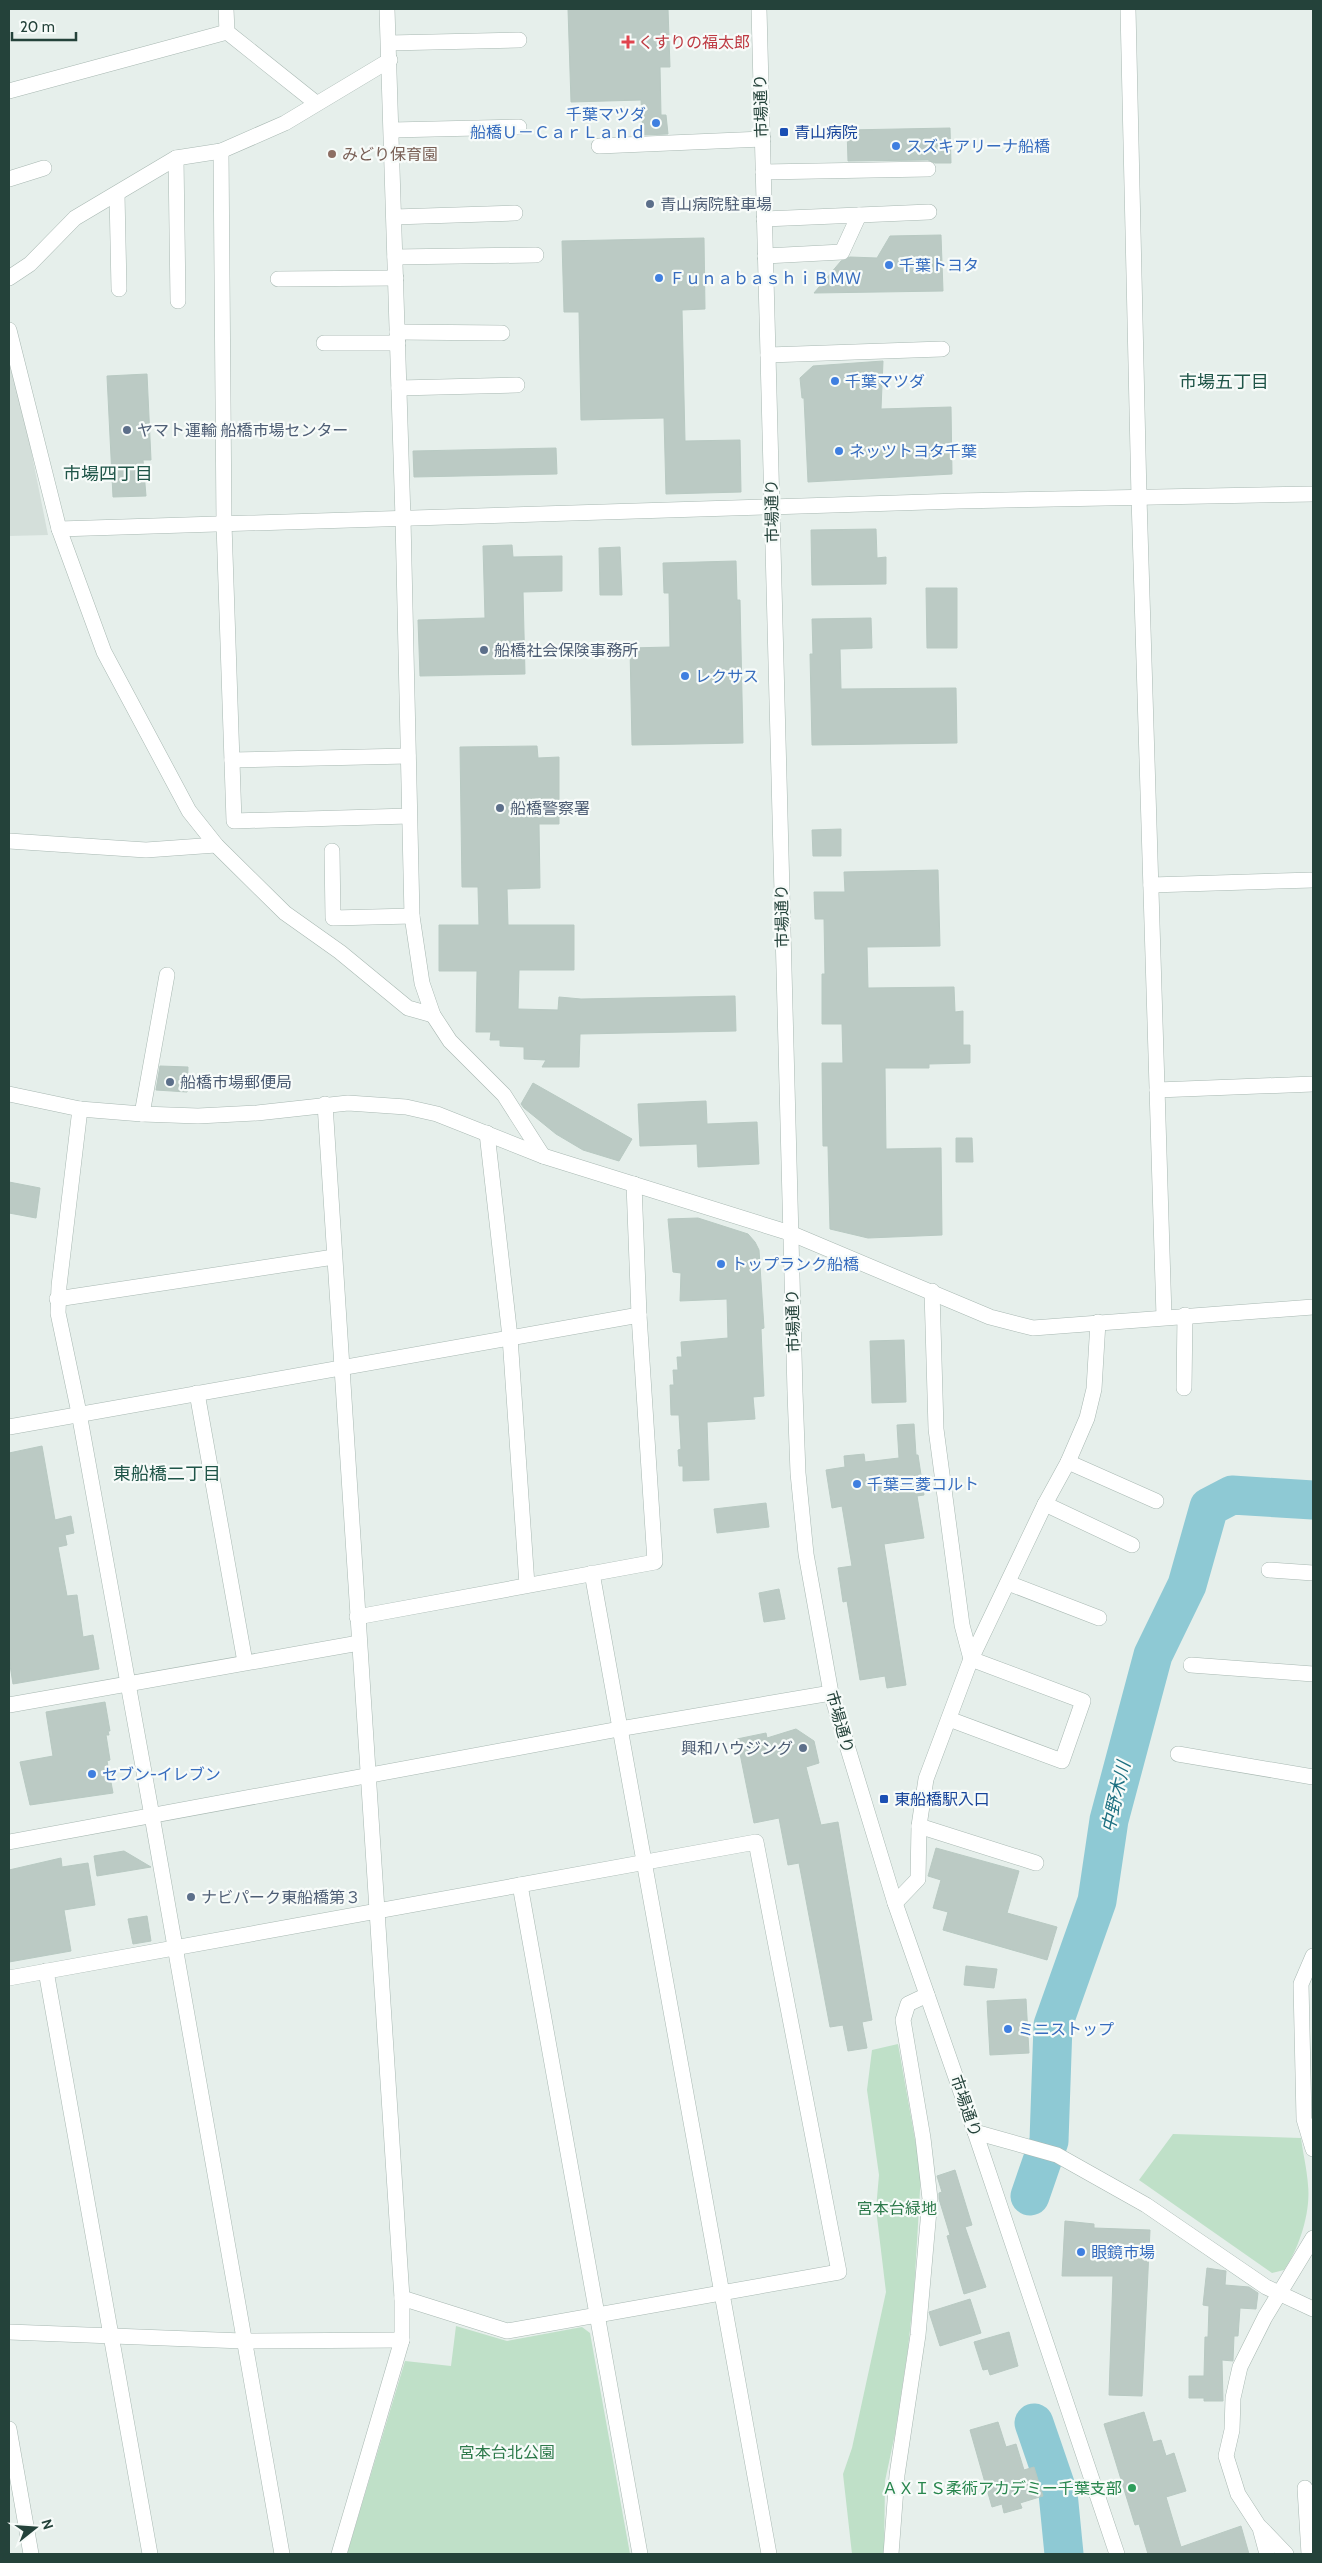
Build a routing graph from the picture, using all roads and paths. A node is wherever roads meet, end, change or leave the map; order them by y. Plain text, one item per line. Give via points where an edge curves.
1 (226, 9) edge
2 (387, 9) edge
3 (759, 9) edge
4 (1128, 9) edge
5 (227, 32) junction
6 (519, 40) dead end
7 (388, 43) junction
8 (390, 60) junction
9 (9, 91) edge
10 (316, 103) junction
11 (519, 127) dead end
12 (392, 130) junction
13 (762, 139) junction
14 (599, 146) dead end
15 (221, 151) junction
16 (176, 158) junction
17 (44, 168) dead end
18 (928, 169) dead end
19 (763, 172) junction
20 (9, 179) edge
21 (117, 194) junction
22 (929, 212) dead end
23 (515, 213) dead end
24 (859, 215) junction
25 (394, 217) junction
26 (764, 219) junction
27 (536, 255) dead end
28 (765, 256) junction
29 (395, 257) junction
30 (9, 278) edge
31 (396, 278) junction
32 (278, 279) dead end
33 (118, 289) dead end
34 (178, 301) dead end
35 (9, 330) edge
36 (502, 333) dead end
37 (397, 338) junction
38 (324, 343) dead end
39 (942, 349) dead end
40 (768, 355) junction
41 (517, 384) dead end
42 (399, 388) junction
43 (1313, 494) edge
44 (1139, 497) junction
45 (772, 508) junction
46 (403, 519) junction
47 (224, 524) junction
48 (59, 529) junction
49 (408, 756) junction
50 (232, 760) junction
51 (409, 816) junction
52 (9, 841) edge
53 (216, 845) junction
54 (332, 851) dead end
55 (1313, 880) edge
56 (1151, 886) junction
57 (412, 916) junction
58 (167, 975) dead end
59 (433, 1015) junction
60 (1313, 1084) edge
61 (1157, 1090) junction
62 (9, 1094) edge
63 (325, 1104) junction
64 (80, 1108) junction
65 (142, 1114) junction
66 (487, 1133) junction
67 (543, 1156) junction
68 (634, 1184) junction
69 (790, 1233) junction
70 (334, 1257) junction
71 (932, 1291) junction
72 (58, 1299) junction
73 (1313, 1307) edge
74 (639, 1315) junction
75 (1184, 1315) junction
76 (1164, 1317) junction
77 (1098, 1322) junction
78 (510, 1337) junction
79 (341, 1367) junction
80 (1184, 1388) dead end
81 (197, 1393) junction
82 (79, 1414) junction
83 (9, 1427) edge
84 (1068, 1462) junction
85 (1156, 1501) dead end
86 (1045, 1504) junction
87 (1132, 1544) dead end
88 (1269, 1570) dead end
89 (592, 1573) junction
90 (1313, 1573) edge
91 (1008, 1583) junction
92 (527, 1585) junction
93 (356, 1617) junction
94 (1099, 1618) dead end
95 (359, 1643) junction
96 (971, 1659) junction
97 (245, 1662) junction
98 (1191, 1665) dead end
99 (1313, 1674) edge
100 (127, 1685) junction
101 (830, 1693) junction
102 (9, 1704) edge
103 (948, 1718) junction
104 (619, 1728) junction
105 (1178, 1754) dead end
106 (367, 1776) junction
107 (1313, 1777) edge
108 (152, 1816) junction
109 (919, 1826) junction
110 (9, 1842) edge
111 (643, 1862) junction
112 (1036, 1863) dead end
113 (520, 1885) junction
114 (895, 1903) junction
115 (376, 1911) junction
116 (174, 1949) junction
117 (1313, 1956) edge
118 (46, 1971) junction
119 (9, 1978) edge
120 (927, 1995) junction
121 (975, 2132) junction
122 (1313, 2150) edge
123 (1313, 2240) edge
124 (722, 2292) junction
125 (1281, 2292) junction
126 (402, 2298) junction
127 (1313, 2309) edge
128 (596, 2314) junction
129 (9, 2332) edge
130 (111, 2336) junction
131 (402, 2340) junction
132 (243, 2341) junction
133 (9, 2429) edge
134 (1306, 2488) dead end
135 (1260, 2528) junction
136 (31, 2554) edge
137 (150, 2554) edge
138 (282, 2554) edge
139 (339, 2554) edge
140 (640, 2554) edge
141 (768, 2554) edge
142 (891, 2554) edge
143 (1117, 2554) edge
144 (1267, 2554) edge
145 (1286, 2554) edge
146 (1309, 2554) edge

1 - 5 street
2 - 7 street
3 - 13 street, 市場通り
4 - 44 street
5 - 9 street
5 - 10 street
6 - 7 street
7 - 8 street
8 - 10 street
8 - 12 street
10 - 15 street via 285,123
11 - 12 street
12 - 25 street
13 - 14 street
13 - 19 street, 市場通り
15 - 16 street
15 - 47 street
16 - 21 street
16 - 34 street
17 - 20 street
18 - 19 street
19 - 26 street, 市場通り
21 - 30 street via 75,218 30,264
21 - 33 street
22 - 24 street
23 - 25 street
24 - 26 street
24 - 28 street via 842,252
25 - 29 street
26 - 28 street, 市場通り
27 - 29 street
28 - 40 street, 市場通り
29 - 31 street
31 - 32 street
31 - 37 street
35 - 48 street
36 - 37 street
37 - 38 street
37 - 42 street
39 - 40 street
40 - 45 street, 市場通り
41 - 42 street
42 - 46 street
43 - 44 street
44 - 45 street
44 - 56 street
45 - 46 street
45 - 69 street, 市場通り
46 - 47 street
46 - 49 street
47 - 48 street
47 - 50 street
48 - 53 street via 104,652 166,772
49 - 50 street
49 - 51 street
50 - 51 street via 234,821
51 - 57 street
52 - 53 street via 146,850
53 - 59 street via 285,913 340,952 408,1008
54 - 57 street via 333,918
55 - 56 street
56 - 61 street
57 - 59 street via 422,984
58 - 65 street
59 - 67 street via 450,1041 504,1094
60 - 61 street
61 - 76 street
62 - 64 street
63 - 65 street via 257,1113
63 - 66 street via 406,1107 437,1114
63 - 70 street
64 - 65 street
64 - 72 street
66 - 67 street
66 - 78 street
67 - 68 street
68 - 69 street
68 - 74 street
69 - 71 street
69 - 101 street, 市場通り via 798,1473 806,1554
70 - 72 street
70 - 79 street
71 - 77 street via 990,1317 1033,1328
71 - 96 street via 936,1429 962,1625
72 - 82 street via 58,1313
73 - 75 street
74 - 78 street
74 - 89 street via 655,1562
75 - 76 street
75 - 80 street
76 - 77 street
77 - 84 street via 1094,1389 1087,1418
78 - 79 street
78 - 92 street
79 - 81 street
79 - 93 street
81 - 82 street
81 - 97 street
82 - 83 street
82 - 100 street
84 - 85 street
84 - 86 street
86 - 87 street
86 - 91 street
88 - 90 street
89 - 92 street
89 - 104 street
91 - 94 street
91 - 96 street
92 - 93 street
93 - 95 street
95 - 97 street
95 - 106 street
96 - 103 street
96 - 103 street via 1084,1701 1062,1761
97 - 100 street
98 - 99 street
100 - 102 street
100 - 108 street
101 - 104 street
101 - 114 street, 市場通り
103 - 109 street via 926,1779
104 - 106 street
104 - 111 street
105 - 107 street
106 - 108 street
106 - 115 street
108 - 110 street
108 - 116 street
109 - 112 street
109 - 114 street via 918,1879
111 - 113 street
111 - 124 street
111 - 124 street via 756,1842 839,2272
113 - 115 street
113 - 128 street
114 - 120 street, 市場通り
115 - 116 street
115 - 126 street
116 - 118 street
116 - 132 street
117 - 122 street via 1301,1984 1304,2119
118 - 119 street
118 - 130 street
120 - 121 street, 市場通り
120 - 142 street via 908,2004 903,2020 930,2199 918,2335 897,2475
121 - 125 street via 1057,2155 1146,2206 1266,2287
121 - 143 street, 市場通り
123 - 125 street
124 - 128 street
124 - 141 street
125 - 127 street
125 - 135 street via 1264,2317 1240,2367 1226,2456 1238,2494
126 - 128 street via 507,2331
126 - 131 street
128 - 140 street
129 - 130 street
130 - 132 street
130 - 137 street
131 - 132 street
131 - 139 street
132 - 138 street
133 - 136 street
134 - 146 street
135 - 144 street
135 - 145 street

